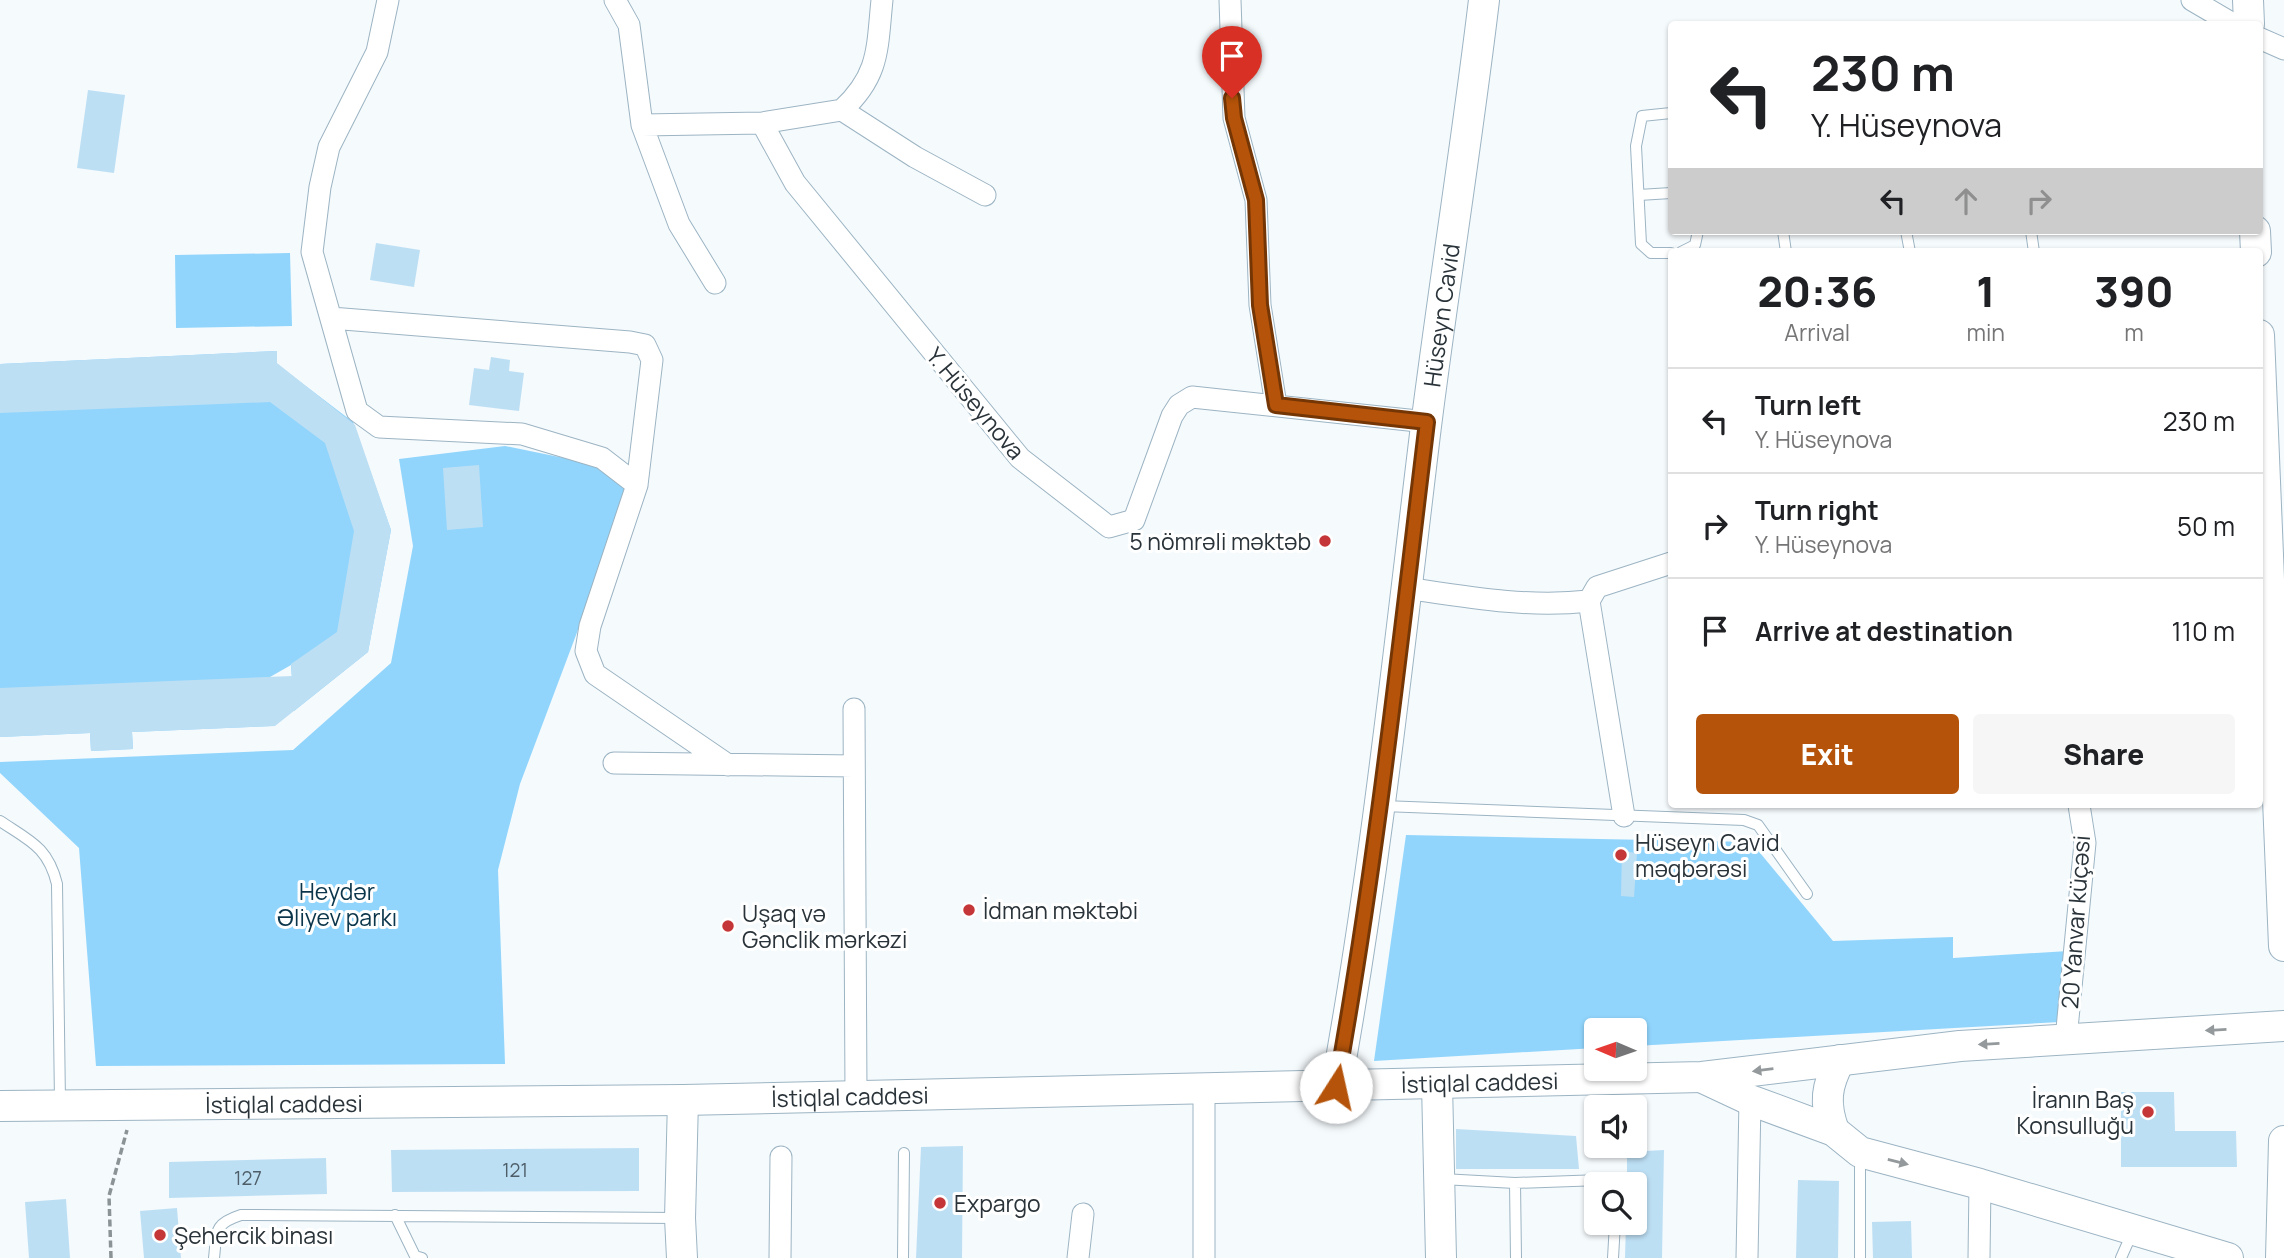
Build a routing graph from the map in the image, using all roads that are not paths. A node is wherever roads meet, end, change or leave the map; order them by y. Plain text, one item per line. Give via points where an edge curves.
1 (388, 0) edge
2 (615, 0) edge
3 (882, 0) edge
4 (1230, 0) edge
5 (1484, 0) edge
6 (2192, 0) edge
7 (2248, 0) edge
8 (2227, 21) edge
9 (2249, 21) edge
10 (2263, 40) edge
11 (2284, 48) edge
12 (842, 110) junction
13 (1668, 113) edge
14 (762, 123) junction
15 (642, 125) junction
16 (1668, 193) edge
17 (985, 195) dead end
18 (1639, 195) junction
19 (1668, 253) edge
20 (715, 283) dead end
21 (331, 318) junction
22 (1276, 405) junction
23 (1427, 422) junction
24 (2263, 423) edge
25 (637, 485) junction
26 (1668, 564) edge
27 (1406, 588) junction
28 (1589, 601) junction
29 (853, 709) dead end
30 (614, 763) dead end
31 (728, 765) junction
32 (854, 766) junction
33 (1380, 806) junction
34 (2079, 808) edge
35 (1625, 816) junction
36 (2281, 819) edge
37 (0, 821) edge
38 (1807, 894) dead end
39 (2284, 946) edge
40 (2284, 1026) edge
41 (2066, 1039) junction
42 (1840, 1060) junction
43 (1702, 1077) junction
44 (1437, 1084) junction
45 (1336, 1087) junction
46 (1204, 1088) junction
47 (856, 1095) junction
48 (683, 1100) junction
49 (1750, 1100) junction
50 (60, 1105) junction
51 (0, 1106) edge
52 (1834, 1131) junction
53 (2284, 1142) edge
54 (1860, 1152) junction
55 (904, 1153) dead end
56 (781, 1157) dead end
57 (1439, 1179) junction
58 (1584, 1181) edge
59 (1516, 1183) junction
60 (1980, 1184) junction
61 (1083, 1214) dead end
62 (395, 1215) junction
63 (680, 1218) junction
64 (2133, 1230) junction
65 (1614, 1235) edge
66 (214, 1258) edge
67 (422, 1258) edge
68 (682, 1258) edge
69 (780, 1258) edge
70 (903, 1258) edge
71 (1078, 1258) edge
72 (1204, 1258) edge
73 (1441, 1258) edge
74 (1516, 1258) edge
75 (1613, 1258) edge
76 (1747, 1258) edge
77 (1860, 1258) edge
78 (1979, 1258) edge
79 (2121, 1258) edge
80 (2228, 1258) edge
81 (2281, 1258) edge

1 - 21 street via 377,52 329,147 320,187 312,252
2 - 15 street via 629,25
3 - 12 street via 875,68
4 - 22 street via 1234,118 1256,200 1260,305
5 - 23 main road, Hüseyn Cavid
6 - 8 street
7 - 9 main road
10 - 11 street
12 - 14 street
12 - 17 street via 915,158
13 - 18 lane via 1650,113 1639,122
14 - 15 street
14 - 22 street, Y. Hüseynova via 795,183 1020,458 1109,527 1134,520 1180,405 1192,397
15 - 20 street via 679,223
16 - 18 lane
18 - 19 lane via 1644,250
21 - 25 street via 357,411 379,427 522,434 602,458
21 - 25 street via 645,345 652,360
22 - 23 street, Y. Hüseynova
23 - 27 main road, Hüseyn Cavid
24 - 36 main road
25 - 31 street via 590,626 586,651 595,674
26 - 28 street via 1597,587
27 - 28 street via 1513,603
27 - 33 main road, Hüseyn Cavid
28 - 35 street
29 - 32 street
30 - 31 street
31 - 32 street
32 - 47 street
33 - 35 lane
33 - 45 main road, Hüseyn Cavid
34 - 41 street, 20 Yanvar küçəsi via 2085,843
35 - 38 lane via 1744,820 1758,825
36 - 39 main road
37 - 50 lane via 41,849 52,863 57,884
40 -> 41 main road, İstiqlal caddesi
41 -> 42 main road, İstiqlal caddesi
42 -> 43 main road, İstiqlal caddesi
42 - 52 main road via 1826,1093
43 - 44 main road, İstiqlal caddesi
43 - 49 main road
44 - 45 main road, İstiqlal caddesi
44 - 57 main road
45 - 46 main road, İstiqlal caddesi
46 - 47 main road, İstiqlal caddesi
46 - 72 street
47 - 48 main road, İstiqlal caddesi
48 - 50 main road, İstiqlal caddesi
48 - 63 main road
49 - 52 main road
49 - 76 street
50 - 51 main road, İstiqlal caddesi
52 - 54 main road
53 - 81 main road
54 -> 60 main road
54 - 77 lane
55 - 70 lane
56 - 69 street
57 - 59 lane
57 - 73 main road
58 - 59 lane
59 - 74 lane
60 - 64 main road
60 - 78 street
61 - 71 street
62 - 63 lane
62 - 66 lane via 241,1215 225,1220 216,1231
62 - 67 lane via 415,1256
63 - 68 main road
64 - 79 lane
64 - 80 main road
65 - 75 lane

